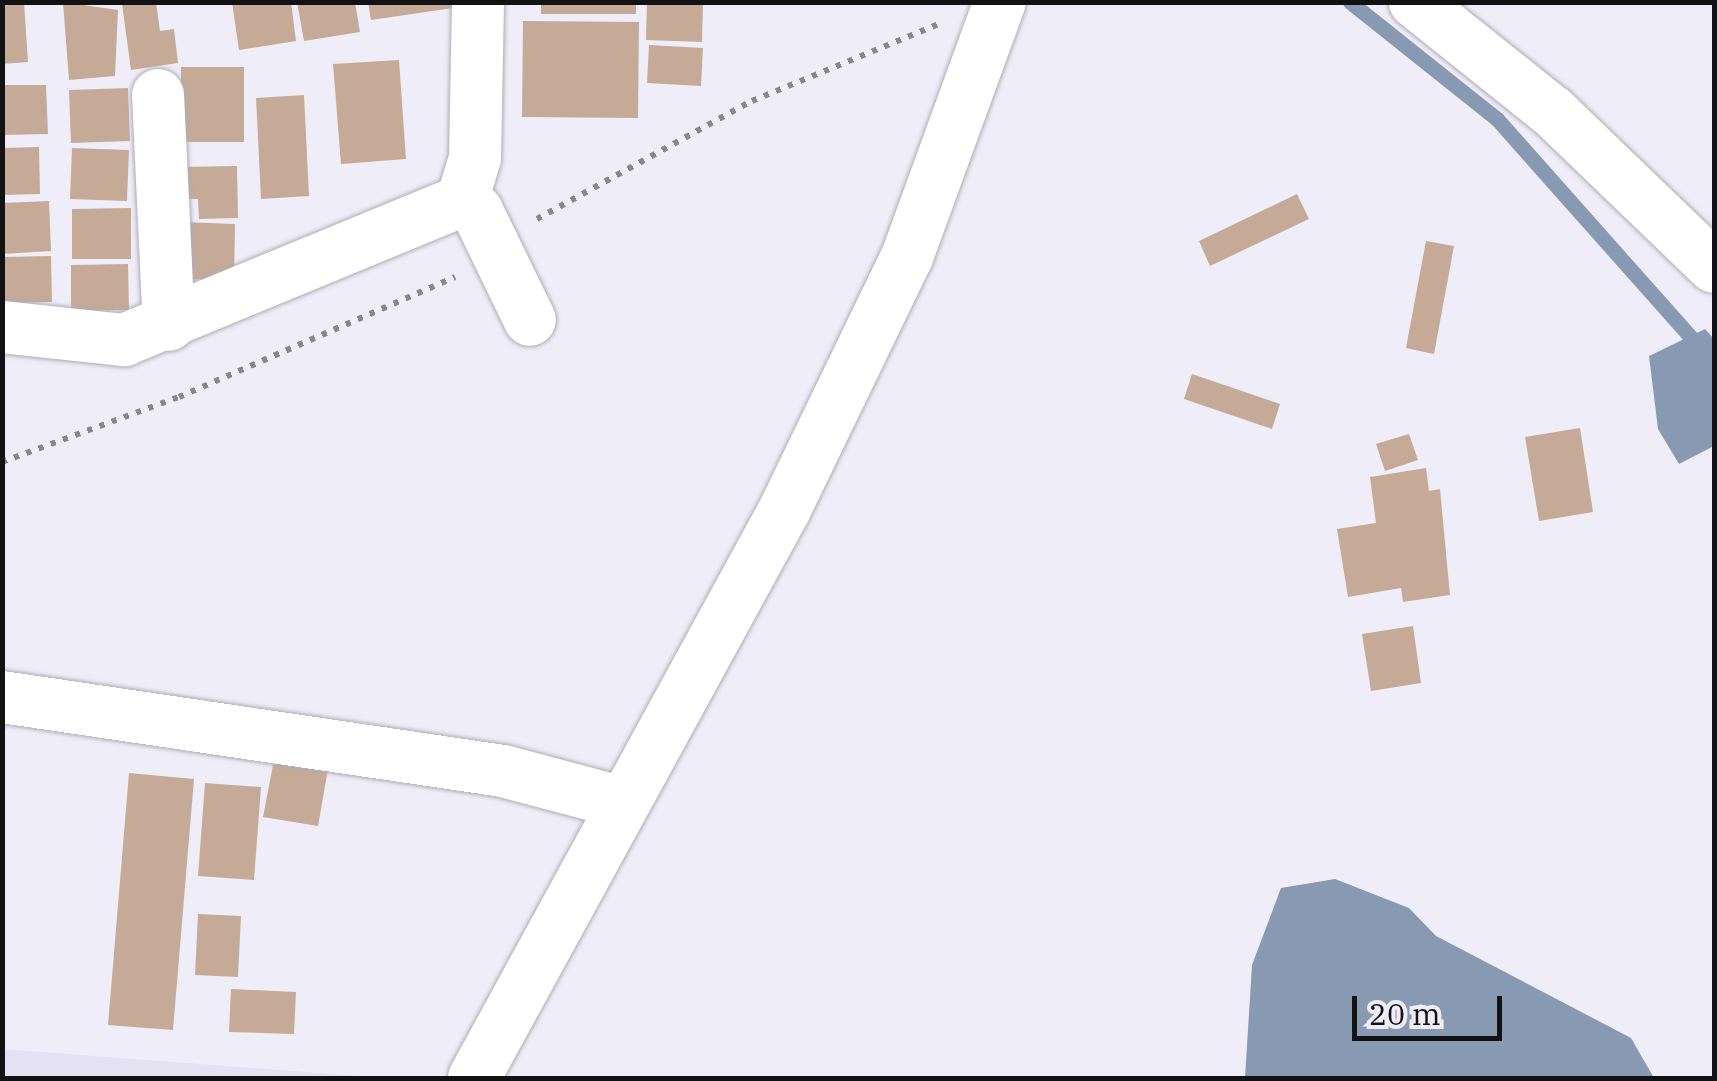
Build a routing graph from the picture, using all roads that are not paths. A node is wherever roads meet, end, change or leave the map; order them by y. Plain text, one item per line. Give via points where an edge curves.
1 (478, 2) edge
2 (1415, 2) edge
3 (977, 10) edge
4 (1471, 20) edge
5 (158, 96) dead end
6 (462, 201) junction
7 (1714, 267) edge
8 (530, 320) dead end
9 (169, 325) junction
10 (2, 328) edge
11 (2, 697) edge
12 (623, 804) junction
13 (474, 1078) edge

1 - 6 street via 476,158
2 - 4 street
3 - 12 street via 899,274 785,510
4 - 7 street via 1553,112
5 - 9 street
6 - 8 street via 515,240
6 - 9 street
9 - 10 street via 124,340
11 - 12 street via 503,771
12 - 13 street

